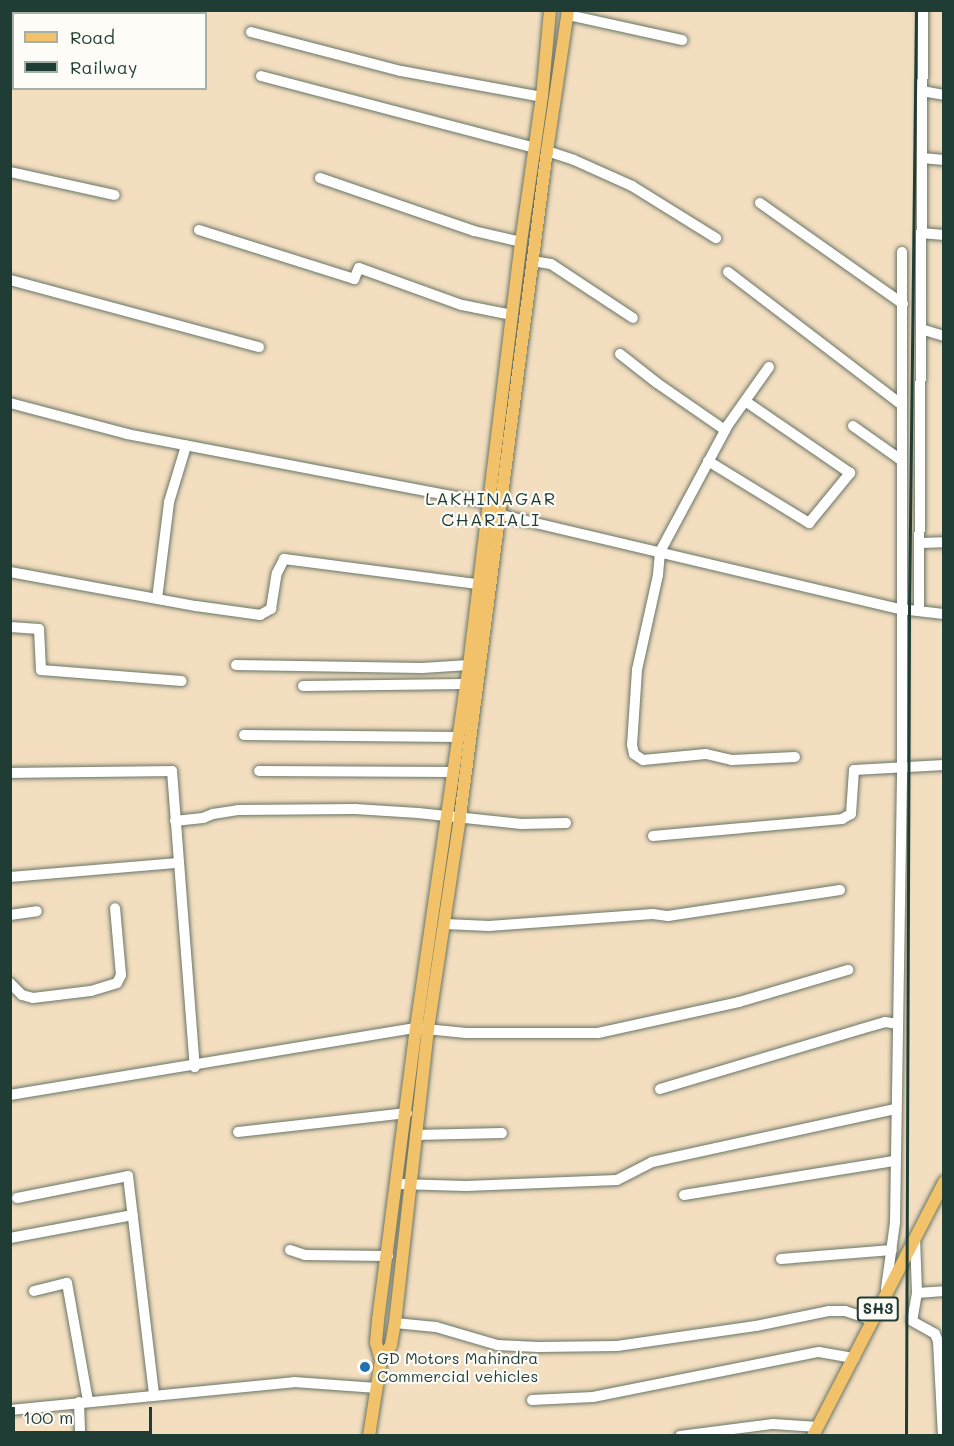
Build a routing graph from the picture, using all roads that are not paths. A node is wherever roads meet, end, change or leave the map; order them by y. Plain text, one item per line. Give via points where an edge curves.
1 (550, 10) edge
2 (923, 10) edge
3 (568, 13) edge
4 (251, 32) dead end
5 (682, 40) dead end
6 (261, 76) dead end
7 (922, 91) junction
8 (944, 95) edge
9 (542, 97) junction
10 (541, 150) junction
11 (922, 158) junction
12 (944, 160) edge
13 (10, 172) edge
14 (320, 178) dead end
15 (115, 195) dead end
16 (759, 203) dead end
17 (199, 230) dead end
18 (921, 233) junction
19 (944, 235) edge
20 (716, 238) dead end
21 (521, 243) junction
22 (902, 252) dead end
23 (532, 261) junction
24 (728, 272) dead end
25 (10, 280) edge
26 (903, 304) junction
27 (512, 315) junction
28 (633, 318) dead end
29 (921, 329) junction
30 (944, 336) edge
31 (259, 347) dead end
32 (620, 354) dead end
33 (769, 367) dead end
34 (745, 401) junction
35 (10, 402) edge
36 (902, 405) junction
37 (853, 426) dead end
38 (725, 430) junction
39 (186, 446) junction
40 (901, 460) junction
41 (708, 462) junction
42 (492, 510) junction
43 (944, 542) edge
44 (920, 543) junction
45 (660, 552) junction
46 (10, 572) edge
47 (477, 584) junction
48 (157, 599) junction
49 (900, 609) junction
50 (919, 610) junction
51 (944, 614) edge
52 (10, 627) edge
53 (236, 665) dead end
54 (469, 665) junction
55 (182, 681) dead end
56 (465, 684) junction
57 (303, 686) dead end
58 (244, 735) dead end
59 (459, 737) junction
60 (795, 758) dead end
61 (944, 765) edge
62 (902, 768) junction
63 (259, 771) dead end
64 (454, 772) junction
65 (10, 773) edge
66 (454, 816) junction
67 (175, 820) junction
68 (566, 823) dead end
69 (653, 837) dead end
70 (178, 863) junction
71 (10, 877) edge
72 (840, 890) dead end
73 (115, 908) dead end
74 (37, 911) dead end
75 (10, 915) edge
76 (445, 924) junction
77 (848, 970) dead end
78 (10, 983) edge
79 (898, 1024) junction
80 (422, 1029) junction
81 (195, 1066) junction
82 (660, 1089) dead end
83 (10, 1095) edge
84 (896, 1109) junction
85 (407, 1113) junction
86 (238, 1132) dead end
87 (502, 1133) dead end
88 (415, 1134) junction
89 (895, 1161) junction
90 (944, 1182) edge
91 (398, 1184) junction
92 (412, 1185) junction
93 (684, 1195) dead end
94 (17, 1198) dead end
95 (133, 1215) junction
96 (10, 1238) edge
97 (915, 1238) junction
98 (291, 1250) dead end
99 (892, 1250) junction
100 (388, 1256) junction
101 (782, 1259) dead end
102 (34, 1291) dead end
103 (944, 1291) edge
104 (886, 1292) junction
105 (917, 1293) junction
106 (872, 1320) junction
107 (395, 1323) junction
108 (944, 1328) edge
109 (932, 1333) junction
110 (854, 1358) junction
111 (381, 1359) junction
112 (377, 1388) junction
113 (154, 1395) junction
114 (532, 1400) dead end
115 (84, 1401) junction
116 (10, 1410) edge
117 (815, 1431) edge
118 (80, 1436) edge
119 (369, 1436) edge
120 (680, 1436) edge
121 (943, 1436) edge

1 - 9 main road
2 - 7 street
3 - 5 street
3 - 10 main road
4 - 9 street via 401,71
6 - 10 street
7 - 8 street
7 - 11 street
9 - 10 main road
10 - 20 street via 632,186
10 - 21 main road
10 - 23 main road
11 - 12 street
11 - 18 street
13 - 15 street
14 - 21 street via 474,231
16 - 26 street
17 - 27 street via 354,279 359,268 462,305
18 - 19 street
18 - 29 street
21 - 27 main road
22 - 26 street
23 - 28 street via 551,264
23 - 42 main road
24 - 36 street
25 - 31 street
26 - 36 street
27 - 42 main road
29 - 30 street
29 - 44 street
32 - 38 street
33 - 34 street
34 - 38 street
34 - 41 street via 850,473 809,523
35 - 39 street
36 - 40 street
37 - 40 street
38 - 41 street
39 - 42 street
39 - 48 street via 169,502
40 - 49 street
41 - 45 street
42 - 45 street
42 - 47 main road
42 - 66 main road
43 - 44 street
44 - 50 street
45 - 49 street
45 - 60 street via 637,670 634,754 643,760 706,754 732,760
46 - 48 street
47 - 48 street via 284,559 277,573 271,609 260,615
47 - 54 main road
49 - 50 street
49 - 62 street
50 - 51 street
52 - 55 street via 39,629 41,670
53 - 54 street
54 - 56 main road
56 - 57 street
56 - 59 main road
58 - 59 street
59 - 64 main road
61 - 62 street
62 - 69 street via 854,770 851,814 842,819
62 - 79 street
63 - 64 street
64 - 66 main road
65 - 67 street via 172,771
66 - 67 street via 355,809 250,810
66 - 68 street via 520,824
66 - 76 main road
66 - 80 main road
67 - 70 street
70 - 71 street
70 - 81 street
72 - 76 street via 668,916 489,926
73 - 78 street via 121,975 117,983 91,991 33,998 22,995
74 - 75 street
76 - 80 main road
77 - 80 street via 739,1002 598,1033
79 - 82 street via 885,1022
79 - 84 street
80 - 81 street
80 - 85 main road
80 - 88 main road
81 - 83 street
84 - 89 street
84 - 92 street via 652,1162 617,1180
85 - 86 street
85 - 91 main road
87 - 88 street
88 - 92 main road
89 - 93 street
89 - 99 street
90 - 97 main road, SH3
91 - 92 street
91 - 100 main road
92 - 107 main road
94 - 95 street via 128,1176
95 - 96 street
95 - 113 street
97 - 104 main road, SH3
97 - 105 street
98 - 100 street via 305,1255
99 - 101 street
99 - 104 street
100 - 111 main road via 376,1343
102 - 115 street via 67,1283
103 - 105 street
104 - 106 main road, SH3
105 - 109 street via 912,1321
106 - 107 street via 845,1311 829,1311 617,1346 538,1347 497,1345 421,1323
106 - 110 main road, SH3
107 - 111 main road via 392,1345
108 - 109 street
109 - 121 street via 938,1341
110 - 114 street via 819,1352 593,1397
110 - 117 main road, SH3
111 - 112 main road
112 - 113 street via 294,1382
112 - 119 main road
113 - 115 street
115 - 116 street
115 - 118 street
117 - 120 street via 773,1424

